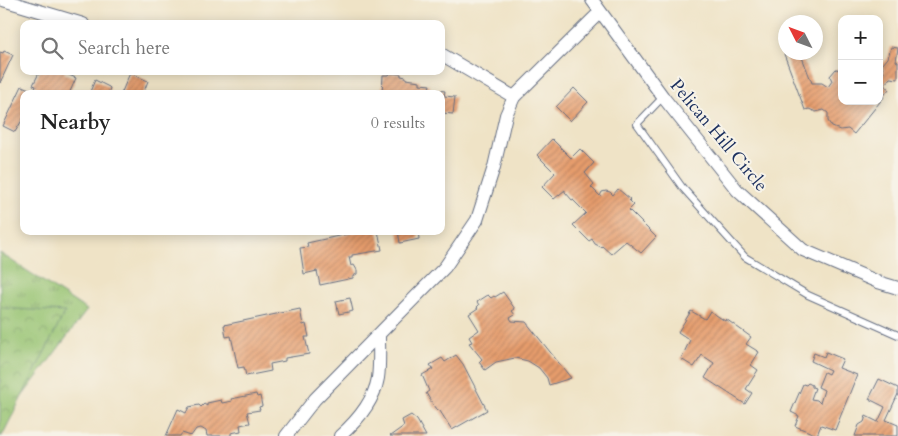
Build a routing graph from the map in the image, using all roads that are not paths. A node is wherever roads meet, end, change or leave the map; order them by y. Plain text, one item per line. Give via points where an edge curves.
1 (3, 0) edge
2 (592, 0) edge
3 (600, 12) junction
4 (70, 20) edge
5 (445, 56) edge
6 (514, 96) junction
7 (663, 97) junction
8 (898, 288) edge
9 (379, 335) junction
10 (898, 335) edge
11 (286, 436) edge
12 (340, 436) edge

1 - 4 street
2 - 3 street, Pelican Hill Circle
3 - 6 street
3 - 7 street, Pelican Hill Circle
5 - 6 street
6 - 9 street via 476,220 445,267
7 - 8 street, Pelican Hill Circle via 737,190 803,250
7 - 10 lane via 637,124 682,187 745,257 808,295
9 - 11 street via 315,399
9 - 12 street via 378,377 372,398

